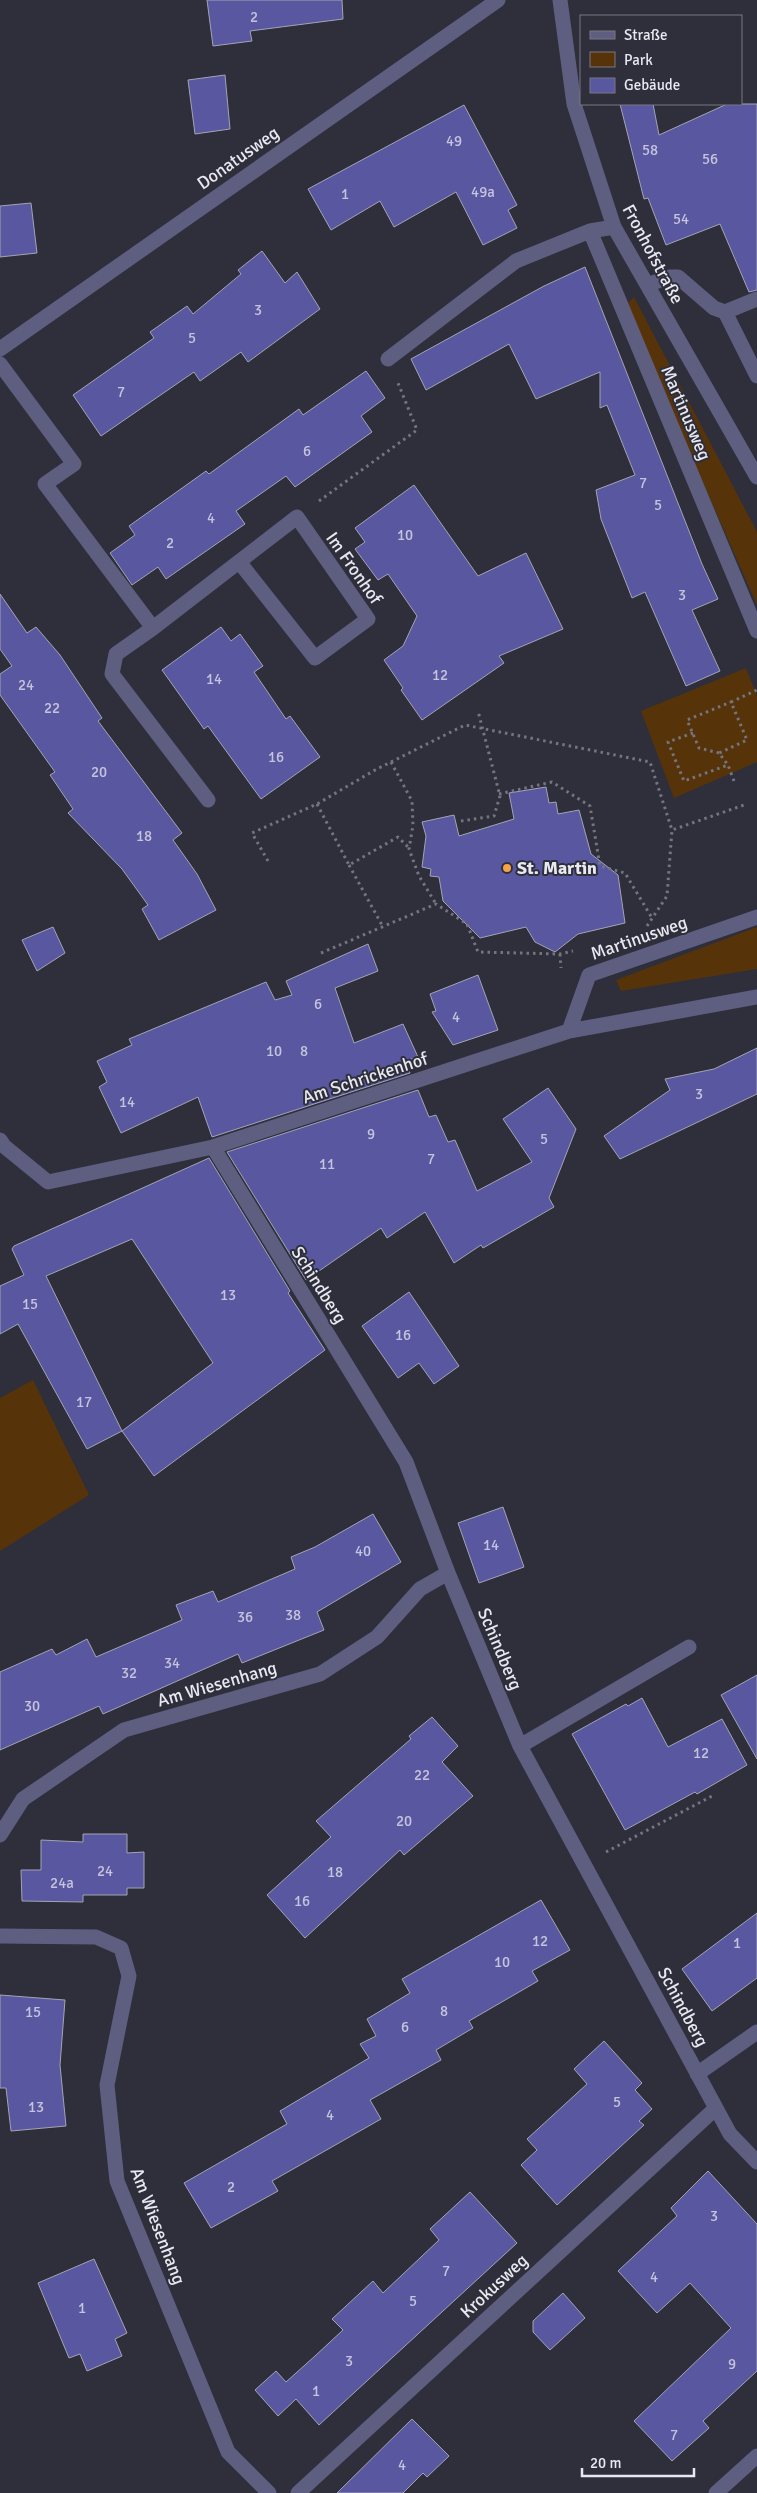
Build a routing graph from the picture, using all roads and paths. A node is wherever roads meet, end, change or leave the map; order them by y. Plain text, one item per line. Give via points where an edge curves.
1 (498, 0) edge
2 (560, 0) edge
3 (614, 227) junction
4 (590, 231) junction
5 (647, 286) junction
6 (757, 299) edge
7 (725, 312) junction
8 (0, 349) edge
9 (388, 359) joint
10 (0, 364) edge
11 (757, 376) edge
12 (757, 477) edge
13 (297, 517) junction
14 (240, 563) junction
15 (153, 628) junction
16 (757, 631) edge
17 (757, 690) edge
18 (731, 702) junction
19 (478, 711) dead end
20 (483, 727) junction
21 (693, 733) junction
22 (719, 752) junction
23 (390, 762) junction
24 (728, 765) junction
25 (734, 781) dead end
26 (499, 794) junction
27 (208, 800) dead end
28 (317, 804) junction
29 (744, 805) dead end
30 (460, 821) dead end
31 (672, 830) junction
32 (409, 849) junction
33 (268, 861) dead end
34 (349, 865) junction
35 (436, 904) junction
36 (757, 917) edge
37 (652, 918) junction
38 (383, 927) junction
39 (644, 930) dead end
40 (578, 950) dead end
41 (321, 953) dead end
42 (757, 997) edge
43 (569, 1031) junction
44 (0, 1140) edge
45 (213, 1147) junction
46 (448, 1573) junction
47 (689, 1647) dead end
48 (520, 1746) junction
49 (714, 1795) dead end
50 (0, 1835) edge
51 (584, 1864) junction
52 (0, 1936) edge
53 (757, 2032) edge
54 (697, 2074) junction
55 (716, 2108) junction
56 (757, 2162) edge
57 (757, 2456) edge
58 (269, 2493) edge
59 (298, 2493) edge
60 (716, 2493) edge

1 - 8 street, Donatusweg
2 - 3 street, Fronhofstraße via 574,104
3 - 4 street
3 - 5 street, Fronhofstraße
4 - 9 street via 516,261
4 - 16 street, Martinusweg
5 - 7 street via 678,277 714,308
5 - 12 street, Fronhofstraße
6 - 7 street
7 - 11 street
9 - 13 path via 417,430
10 - 15 street via 74,464 45,484
13 - 14 street
13 - 14 street, Im Fronhof via 368,619 314,658
14 - 15 street
15 - 27 street via 116,654 112,674
17 - 18 path
18 - 21 path via 687,720
18 - 22 path via 747,740
19 - 20 path
20 - 23 path via 465,725
20 - 26 path
20 - 31 path via 650,762
21 - 22 path via 699,748
21 - 24 path via 668,742 684,781
22 - 24 path
23 - 28 path
23 - 32 path via 412,801 413,826
24 - 25 path
26 - 30 path via 494,816
26 - 37 path via 552,782 590,806 600,866 625,873
28 - 33 path via 252,833
28 - 34 path
29 - 31 path
31 - 37 path via 667,896
32 - 34 path via 398,837
32 - 35 path
34 - 38 path
35 - 38 path
35 - 40 path via 467,924 478,952 560,954
36 - 43 street, Martinusweg via 589,975
37 - 39 path
38 - 41 path
42 - 43 street, Am Schrickenhof
43 - 45 street, Am Schrickenhof
44 - 45 street, Am Schrickenhof via 48,1182
45 - 46 street, Schindberg via 406,1462
46 - 48 street, Schindberg
46 - 50 street, Am Wiesenhang via 420,1589 377,1637 320,1674 124,1730 24,1799
47 - 48 street
48 - 51 street, Schindberg
49 - 51 path
51 - 54 street, Schindberg
52 - 58 street, Am Wiesenhang via 96,1937 121,1948 129,1976 107,2085 117,2181 228,2452
53 - 54 street
54 - 55 street, Schindberg
55 - 56 street, Schindberg via 730,2134
55 - 59 street, Krokusweg
57 - 60 street

